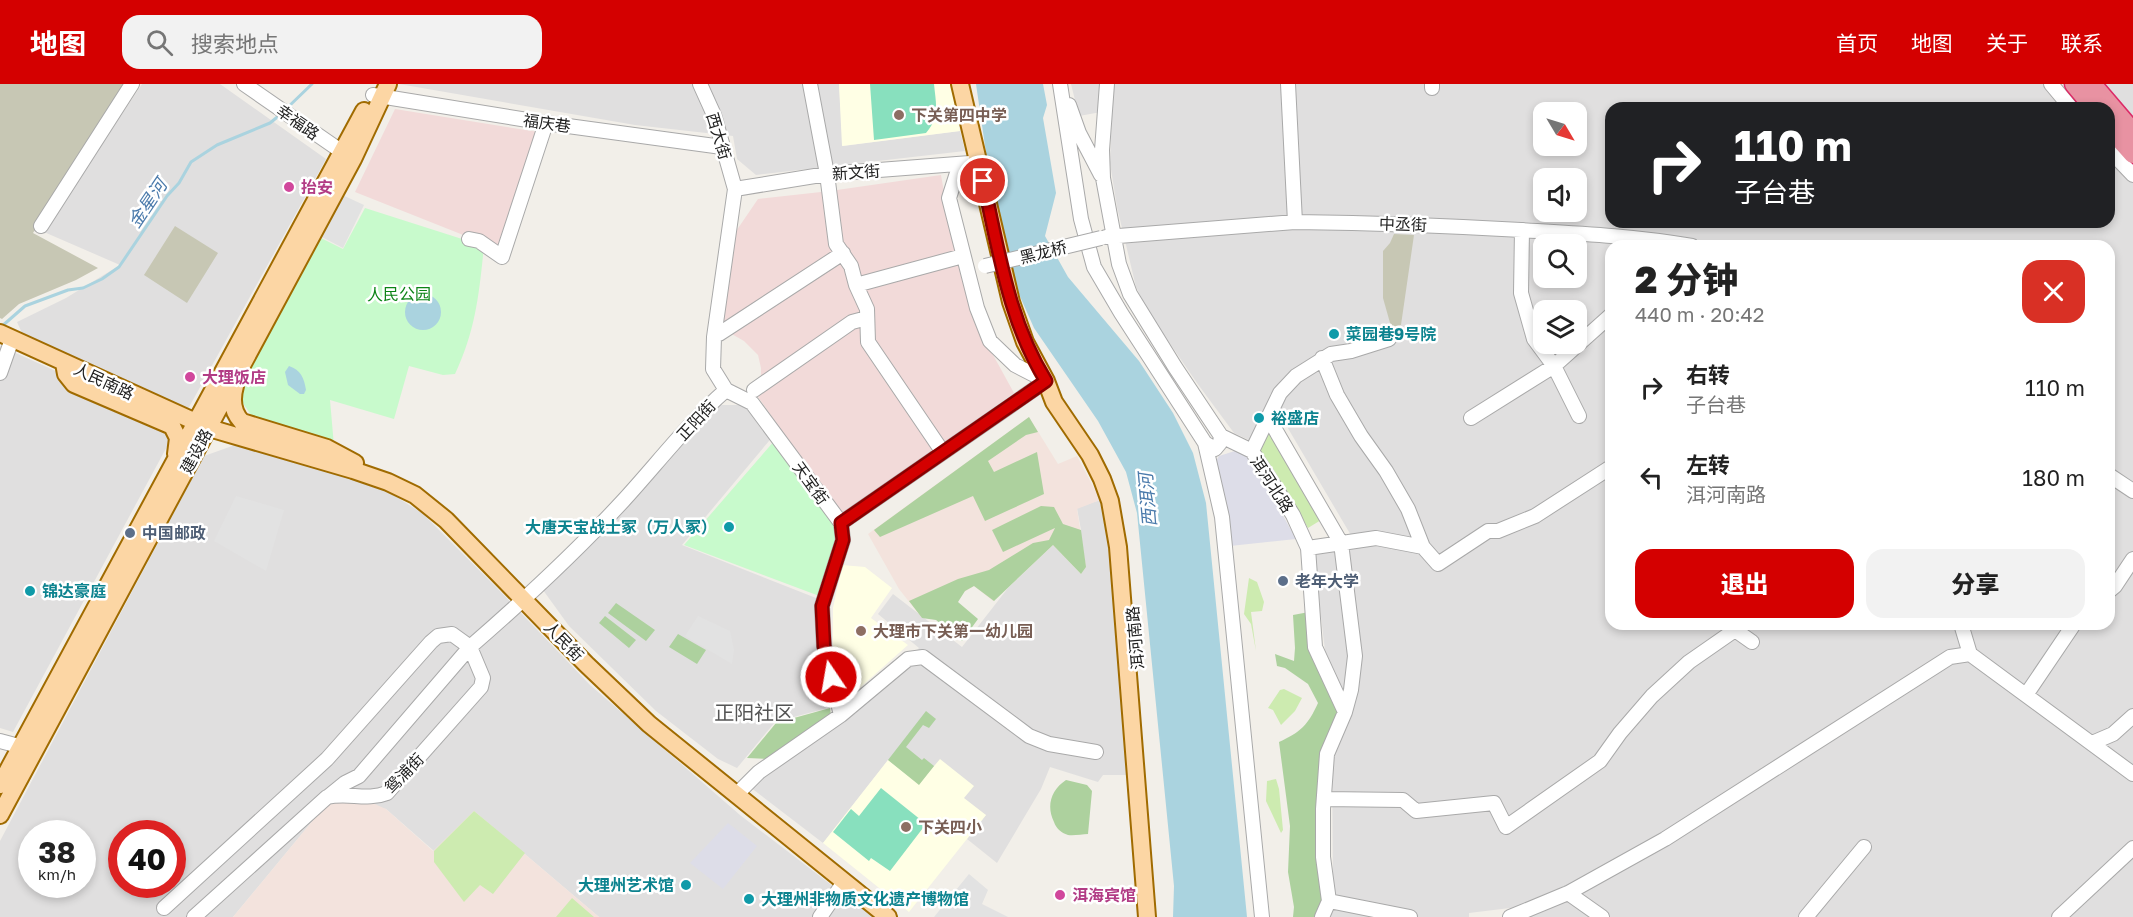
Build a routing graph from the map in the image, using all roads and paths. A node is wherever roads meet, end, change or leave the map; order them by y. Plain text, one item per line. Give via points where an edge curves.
1 (132, 84) edge
2 (244, 84) edge
3 (700, 84) edge
4 (810, 84) edge
5 (960, 84) edge
6 (1107, 84) edge
7 (1288, 84) edge
8 (2051, 84) edge
9 (2074, 84) edge
10 (2092, 84) edge
11 (1060, 86) edge
12 (381, 90) edge
13 (2066, 102) edge
14 (2089, 102) edge
15 (2107, 102) edge
16 (2115, 111) edge
17 (546, 123) junction
18 (2133, 132) edge
19 (2115, 134) edge
20 (722, 147) junction
21 (2133, 154) edge
22 (347, 156) junction
23 (2115, 156) edge
24 (972, 163) junction
25 (827, 174) junction
26 (2133, 176) edge
27 (1103, 178) junction
28 (735, 189) junction
29 (1295, 222) junction
30 (41, 226) dead end
31 (1522, 230) junction
32 (1107, 237) junction
33 (469, 239) dead end
34 (1656, 240) edge
35 (843, 253) junction
36 (963, 256) junction
37 (967, 270) junction
38 (856, 285) junction
39 (867, 318) junction
40 (1605, 320) edge
41 (720, 334) dead end
42 (5, 336) edge
43 (1389, 339) dead end
44 (1322, 358) junction
45 (64, 363) junction
46 (1554, 366) junction
47 (240, 369) junction
48 (0, 373) edge
49 (1046, 381) junction
50 (726, 390) junction
51 (754, 390) dead end
52 (1580, 416) dead end
53 (1471, 418) dead end
54 (1269, 419) junction
55 (202, 425) junction
56 (1221, 436) junction
57 (1205, 442) junction
58 (942, 451) junction
59 (1252, 452) junction
60 (174, 462) junction
61 (1605, 471) edge
62 (2115, 479) edge
63 (393, 484) junction
64 (2133, 491) edge
65 (841, 523) junction
66 (1341, 543) junction
67 (1423, 547) junction
68 (1308, 548) junction
69 (2132, 562) edge
70 (2115, 586) edge
71 (524, 600) junction
72 (1963, 630) edge
73 (2070, 630) edge
74 (1752, 642) dead end
75 (470, 647) junction
76 (1970, 654) junction
77 (2026, 695) junction
78 (1344, 712) junction
79 (841, 715) junction
80 (2133, 716) edge
81 (0, 741) edge
82 (2092, 742) junction
83 (28, 749) junction
84 (1096, 752) dead end
85 (2133, 774) edge
86 (0, 785) edge
87 (736, 795) junction
88 (327, 797) junction
89 (1324, 799) junction
90 (0, 815) edge
91 (1864, 848) dead end
92 (2133, 848) edge
93 (844, 882) junction
94 (1568, 893) junction
95 (1329, 901) junction
96 (164, 908) dead end
97 (1525, 914) edge
98 (194, 917) edge
99 (820, 917) edge
100 (888, 917) edge
101 (1147, 917) edge
102 (1156, 917) edge
103 (1262, 917) edge
104 (1322, 917) edge
105 (1410, 917) edge
106 (1510, 917) edge
107 (1602, 917) edge
108 (1806, 917) edge
109 (2059, 917) edge

1 - 30 street
2 - 22 street, 幸福路
3 - 20 street, 西大街
4 - 25 street
5 - 24 main road, 洱河南路
6 - 27 street, 洱河北路
7 - 29 street
8 - 13 street
9 - 14 highway
10 - 15 highway
11 - 27 street
11 - 57 street via 1080,219 1094,267
12 - 17 street, 福庆巷
12 - 22 main road, 建设路
16 - 18 highway
17 - 20 street, 福庆巷
17 - 33 street via 502,257 479,241
19 - 21 highway
20 - 28 street, 西大街
22 - 47 main road, 建设路
22 - 55 main road, 建设路
23 - 26 street
24 - 25 street, 新文街
24 - 36 street via 952,184 949,198
24 - 49 main road, 洱河南路 via 1013,312
25 - 28 street, 新文街
25 - 35 street via 836,244
27 - 32 street, 洱河北路
28 - 50 street, 正阳街 via 714,337 713,369
29 - 31 street, 中丞街
29 - 32 street, 中丞街
31 - 34 street, 中丞街
31 - 46 street via 1521,293 1534,339
32 - 37 street, 黑龙桥, bridge
32 - 56 street, 洱河北路 via 1130,294
35 - 38 street
35 - 41 street
36 - 37 street
36 - 38 street
37 - 49 street via 976,308 990,341 1015,365
38 - 39 street
39 - 51 street via 852,322
39 - 58 street via 868,342
40 - 46 street
42 - 45 main road, 人民南路
42 - 48 street
43 - 44 street
44 - 54 street via 1280,393
44 - 67 street via 1336,394 1408,509
45 - 55 main road, 人民南路
45 - 60 main road via 74,384 172,426 179,441
46 - 52 street
46 - 53 street
47 - 55 main road, 建设路
47 - 63 main road via 232,399 242,422 327,448
49 - 58 street
49 - 101 main road, 洱河南路 via 1054,402 1098,471 1114,520
49 - 102 main road, 洱河南路 via 1062,397 1098,450 1111,475 1124,518
50 - 65 street, 天宝街 via 752,403
50 - 71 street, 正阳街
54 - 59 street
54 - 66 street
55 - 60 main road, 建设路
55 - 63 main road, 人民街
55 - 83 main road, 建设路
56 - 57 street via 1221,443 1215,448
56 - 59 street, 洱河北路
57 - 103 street via 1223,527
58 - 65 street
59 - 68 street, 洱河北路 via 1293,515
60 - 83 main road, 建设路
61 - 67 street via 1535,516 1498,531 1488,531 1438,564
62 - 64 street
63 - 71 main road, 人民街 via 438,513
65 - 79 street via 843,540 822,606 824,646
66 - 67 street via 1376,538
66 - 68 street
66 - 78 street via 1355,656
68 - 78 street, 洱河北路 via 1315,647
69 - 70 street
71 - 75 street
71 - 87 main road, 人民街 via 632,708
72 - 76 street
73 - 77 street
74 - 89 street via 1735,630 1689,662 1652,696 1600,760 1506,827 1494,803 1416,811 1403,800
75 - 88 street via 359,776
75 - 88 street, 鸳浦街 via 483,678 481,687 387,793 376,798 340,794
75 - 96 street via 452,634 438,636 327,759
76 - 77 street
76 - 94 street via 1950,657 1665,839
77 - 82 street
78 - 89 street via 1327,754
79 - 84 street via 908,659 923,657 1029,736 1049,744
79 - 87 street via 759,772
80 - 82 street via 2113,734
81 - 83 street
82 - 85 street
83 - 86 main road, 建设路
83 - 90 main road, 建设路
87 - 93 main road, 人民街
88 - 98 street
89 - 95 street via 1323,857
91 - 108 street
92 - 109 street
93 - 99 street
93 - 100 main road, 人民街
94 - 97 street
94 - 107 street
95 - 104 street
95 - 105 street
97 - 106 street

